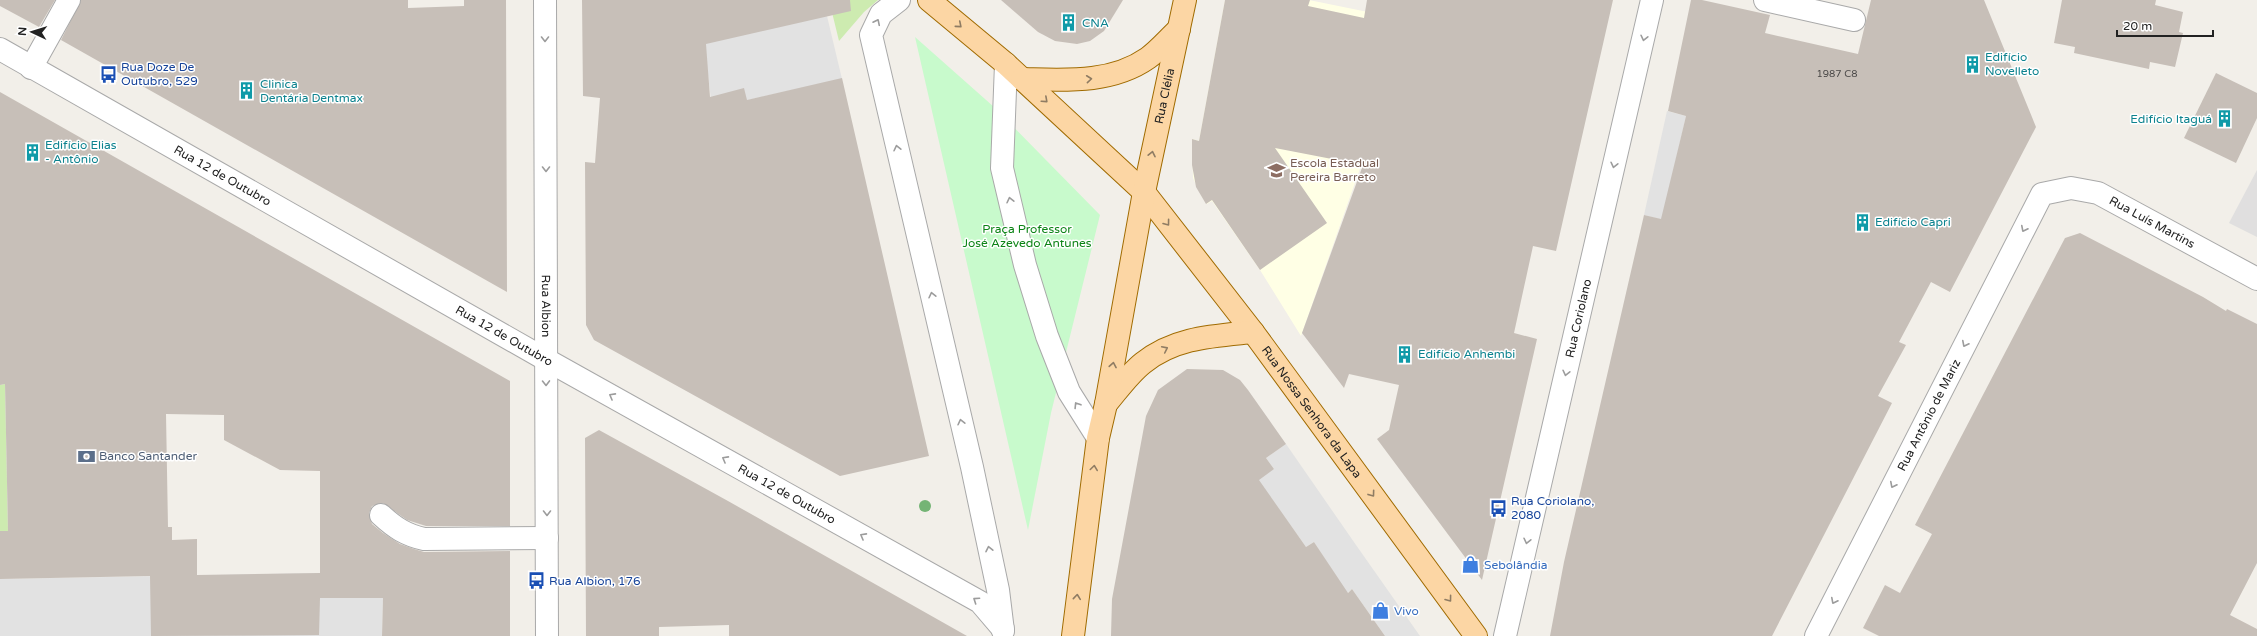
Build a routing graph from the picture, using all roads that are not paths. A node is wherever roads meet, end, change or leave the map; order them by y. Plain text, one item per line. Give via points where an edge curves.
1 (69, 0) edge
2 (545, 0) edge
3 (899, 0) edge
4 (929, 0) edge
5 (1185, 0) edge
6 (1652, 0) edge
7 (1765, 0) edge
8 (1854, 20) dead end
9 (1179, 28) junction
10 (0, 48) edge
11 (1006, 64) junction
12 (31, 68) junction
13 (1022, 79) junction
14 (1144, 192) junction
15 (2042, 194) joint
16 (2257, 279) edge
17 (1253, 332) junction
18 (545, 359) junction
19 (1106, 404) junction
20 (1098, 438) junction
21 (381, 515) dead end
22 (547, 538) junction
23 (1004, 632) edge
24 (547, 636) edge
25 (1073, 636) edge
26 (1476, 636) edge
27 (1505, 636) edge
28 (1816, 636) edge

1 - 12 street
2 -> 18 street, Rua Albion
23 -> 3 street via 998,590 972,467 871,35 881,14
4 -> 11 main road
5 - 9 main road, Rua Clélia
6 -> 27 street, Rua Coriolano
7 - 8 street
13 -> 9 main road via 1073,80 1117,74 1147,58
14 -> 9 main road, Rua Clélia
10 - 12 street, Rua 12 de Outubro
11 - 13 main road
20 -> 11 street via 1069,392 1047,336 1025,265 1002,168
12 - 18 street, Rua 12 de Outubro
13 -> 14 main road
14 -> 17 main road, Rua Nossa Senhora da Lapa
19 -> 14 main road
15 - 16 street, Rua Luís Martins via 2071,188 2098,193
15 -> 28 street, Rua Antônio de Mariz
19 -> 17 main road via 1142,364 1174,344 1200,338
17 -> 26 main road, Rua Nossa Senhora da Lapa
18 -> 22 street, Rua Albion
23 -> 18 street, Rua 12 de Outubro via 980,602
19 - 20 main road
25 -> 20 main road
21 - 22 street via 394,528 407,535 424,539
22 - 24 street, Rua Albion

